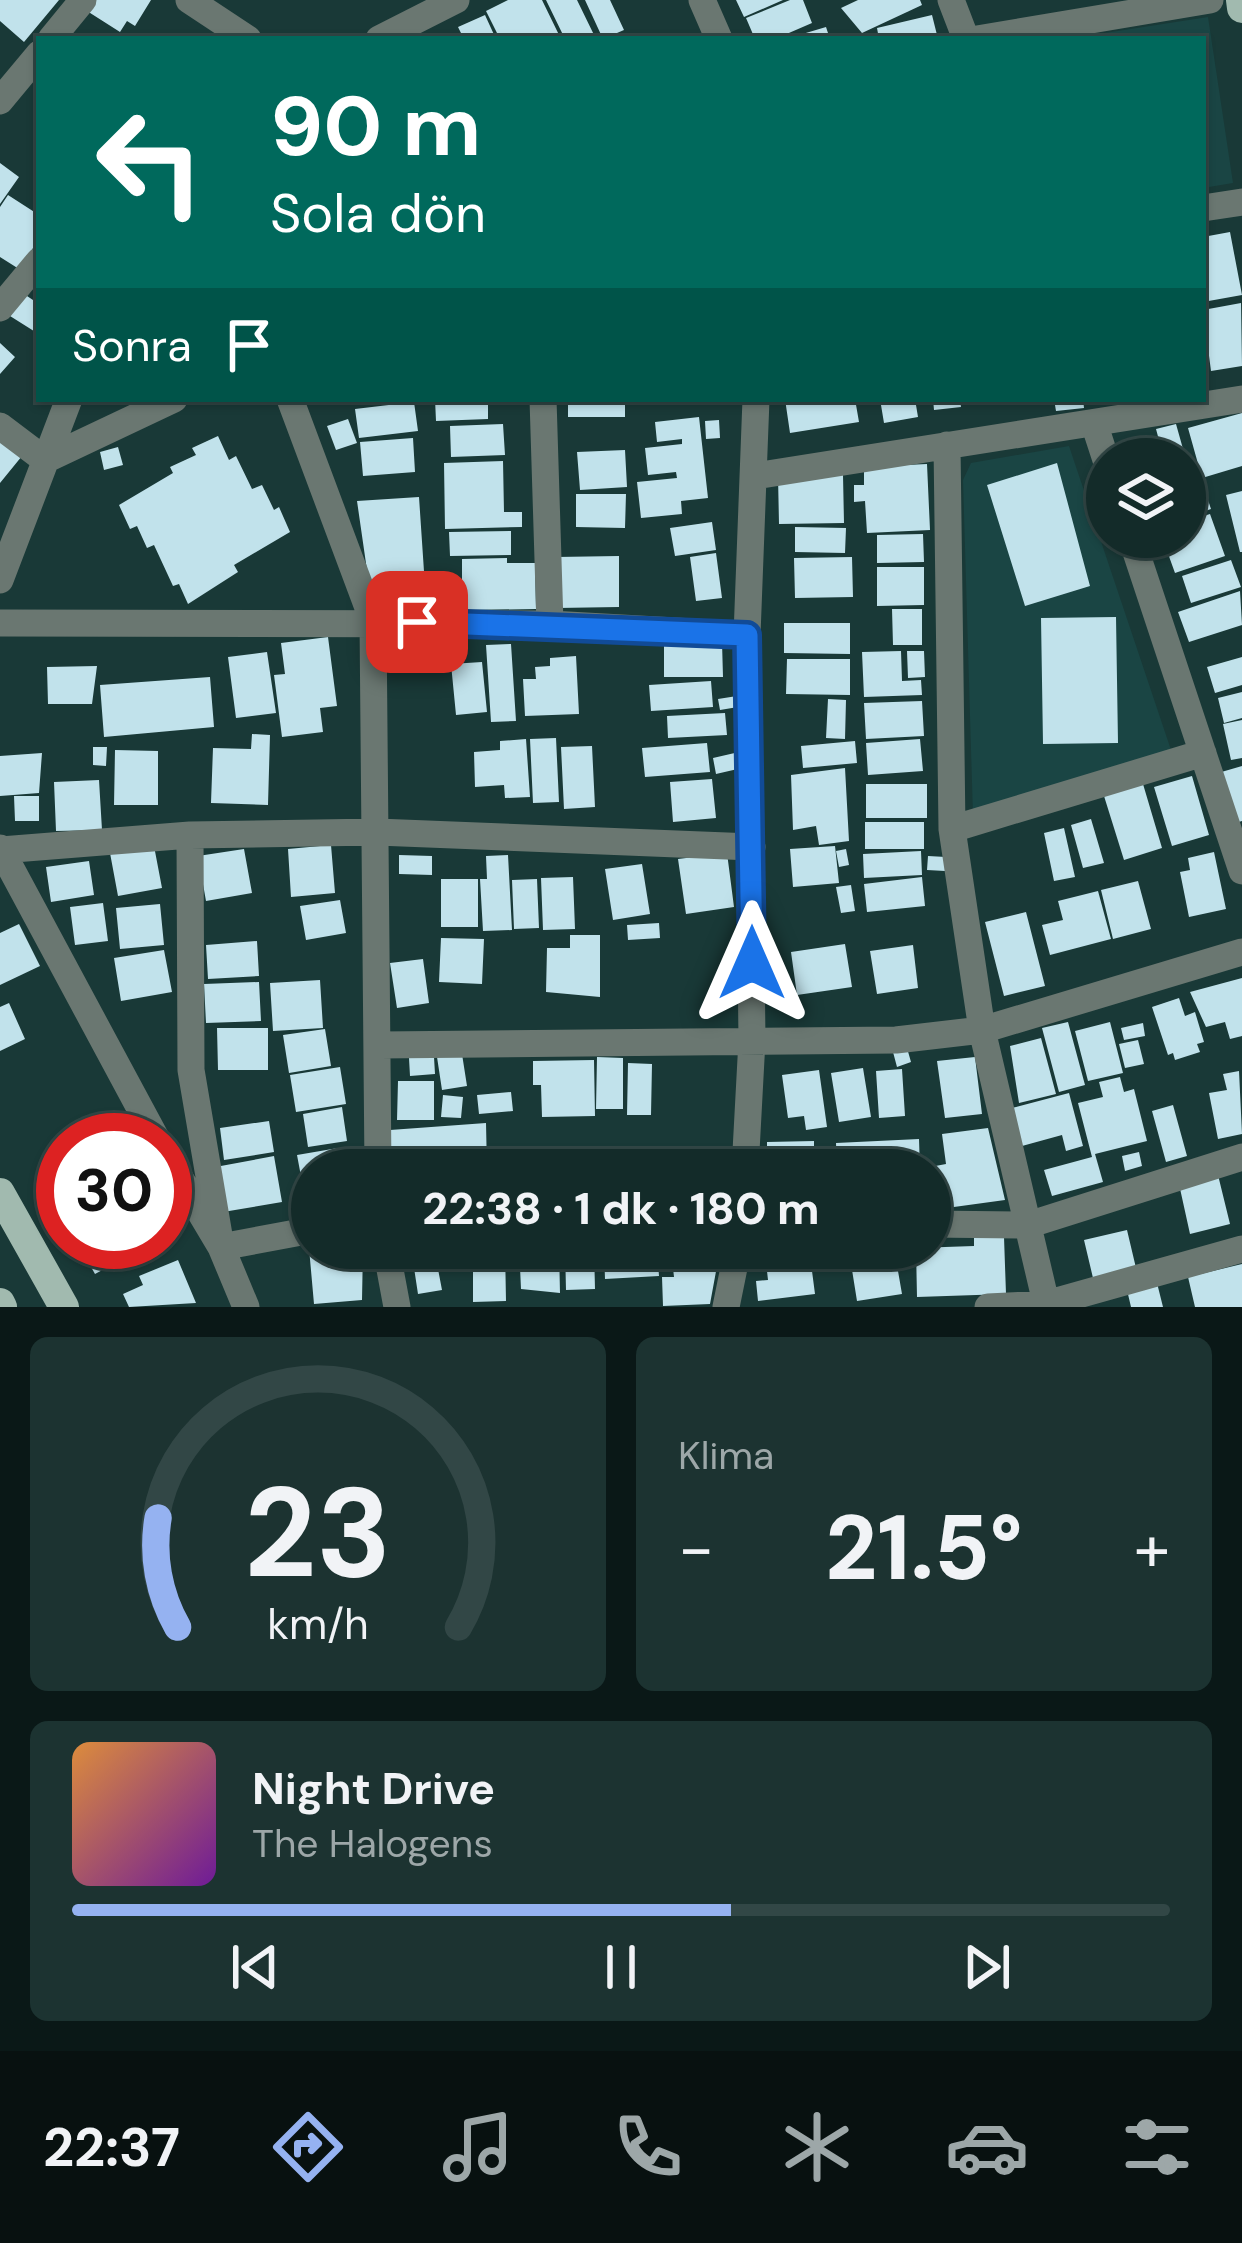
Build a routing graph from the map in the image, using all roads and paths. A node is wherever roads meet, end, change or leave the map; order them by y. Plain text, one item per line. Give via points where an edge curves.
1 (83, 0) edge
2 (456, 0) edge
3 (702, 0) edge
4 (951, 0) edge
5 (1032, 0) edge
6 (1210, 0) edge
7 (200, 18) edge
8 (1038, 30) junction
9 (53, 36) edge
10 (241, 36) edge
11 (386, 36) edge
12 (718, 36) edge
13 (965, 36) edge
14 (997, 36) edge
15 (36, 58) edge
16 (0, 101) edge
17 (1242, 202) edge
18 (1206, 208) edge
19 (36, 265) edge
20 (0, 308) edge
21 (1242, 399) edge
22 (69, 402) edge
23 (169, 402) edge
24 (291, 402) edge
25 (543, 402) edge
26 (756, 402) edge
27 (1094, 424) junction
28 (0, 426) edge
29 (1099, 438) edge
30 (947, 446) junction
31 (45, 460) junction
32 (755, 476) junction
33 (1139, 558) edge
34 (0, 580) edge
35 (373, 621) junction
36 (0, 622) edge
37 (550, 624) junction
38 (747, 635) junction
39 (1203, 753) junction
40 (952, 830) junction
41 (377, 832) junction
42 (190, 835) junction
43 (752, 847) junction
44 (1, 849) edge
45 (1242, 871) edge
46 (1242, 952) edge
47 (982, 1030) junction
48 (752, 1040) junction
49 (380, 1045) junction
50 (143, 1113) edge
51 (378, 1149) edge
52 (746, 1149) edge
53 (1242, 1157) edge
54 (0, 1193) edge
55 (192, 1200) edge
56 (951, 1224) edge
57 (1028, 1226) junction
58 (291, 1234) edge
59 (220, 1247) junction
60 (1242, 1249) edge
61 (390, 1269) edge
62 (734, 1269) edge
63 (1047, 1305) edge
64 (64, 1307) edge
65 (247, 1307) edge
66 (397, 1307) edge
67 (726, 1307) edge
68 (988, 1307) edge

1 - 9 street
2 - 11 street
3 - 12 street
4 - 13 street
5 - 8 street
6 - 8 street
7 - 10 street
8 - 14 street
15 - 16 street
17 - 18 street
19 - 20 street
21 - 27 street
22 - 31 street
23 - 31 street
24 - 35 street
25 - 37 street
26 - 32 street
27 - 29 street
27 - 30 street
28 - 31 street
30 - 32 street
30 - 40 street
31 - 34 street
32 - 38 street
33 - 39 street
35 - 36 street
35 - 37 street
35 - 41 street
37 - 38 street
38 - 43 street
39 - 40 street
39 - 45 street
40 - 47 street
41 - 42 street
41 - 43 street
41 - 49 street
42 - 44 street
42 - 59 street via 191,1070
43 - 48 street
44 - 50 street
46 - 47 street
47 - 48 street via 896,1040
47 - 57 street
48 - 49 street
48 - 52 street
49 - 51 street
53 - 57 street
54 - 64 main road
55 - 59 street
56 - 57 street
57 - 63 street
58 - 59 street
59 - 65 street
60 - 63 street
61 - 66 street
62 - 67 street
63 - 68 street

